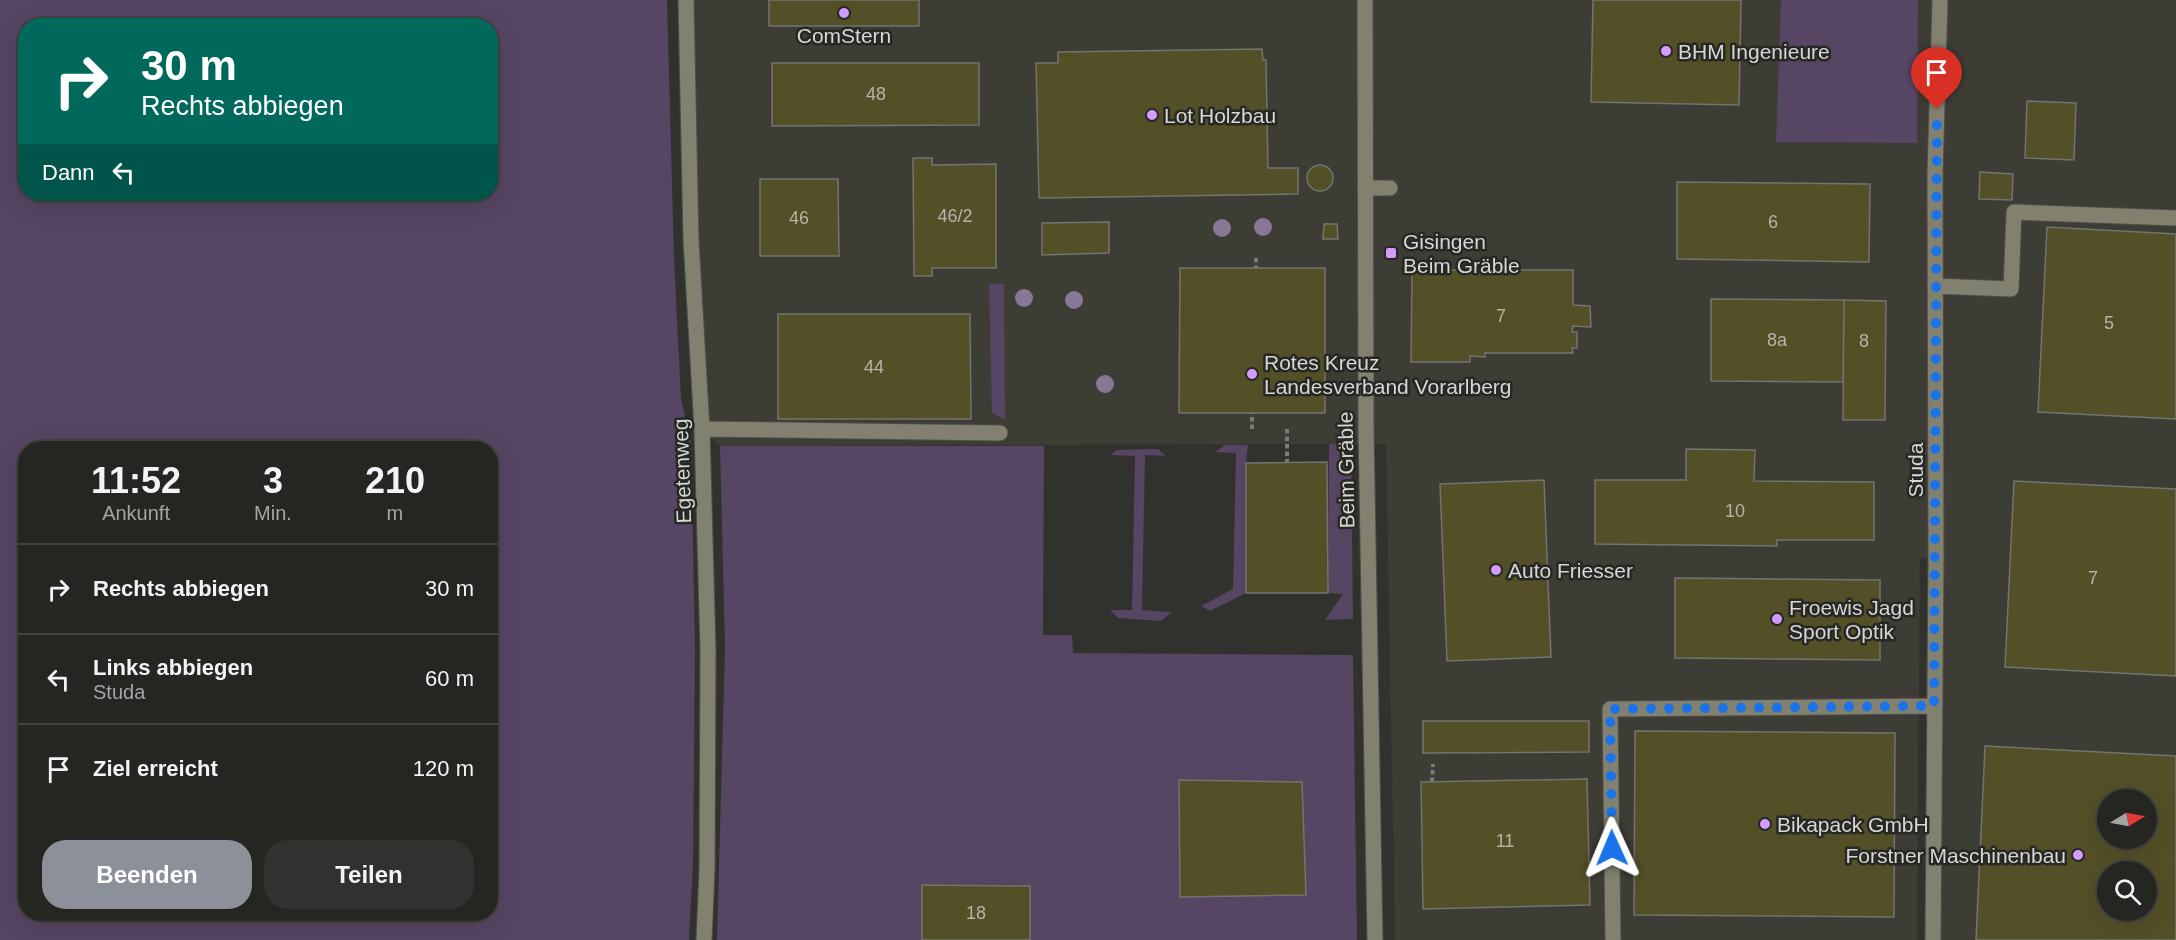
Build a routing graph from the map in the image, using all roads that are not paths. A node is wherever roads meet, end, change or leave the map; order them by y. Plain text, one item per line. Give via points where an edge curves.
1 (686, 0) edge
2 (1365, 0) edge
3 (1940, 0) edge
4 (1390, 188) dead end
5 (1365, 189) junction
6 (2176, 218) edge
7 (1935, 286) junction
8 (702, 429) junction
9 (1000, 433) dead end
10 (1934, 706) junction
11 (704, 940) edge
12 (1375, 940) edge
13 (1613, 940) edge
14 (1933, 940) edge

1 - 8 street, Egetenweg via 691,240
2 - 5 street, Beim Gräble
3 - 7 street, Studa
4 - 5 street
5 - 12 street, Beim Gräble
6 - 7 street via 2014,212 2011,289
7 - 10 street, Studa
8 - 9 street
8 - 11 street, Egetenweg via 708,650
10 - 13 street via 1610,709
10 - 14 street, Studa

